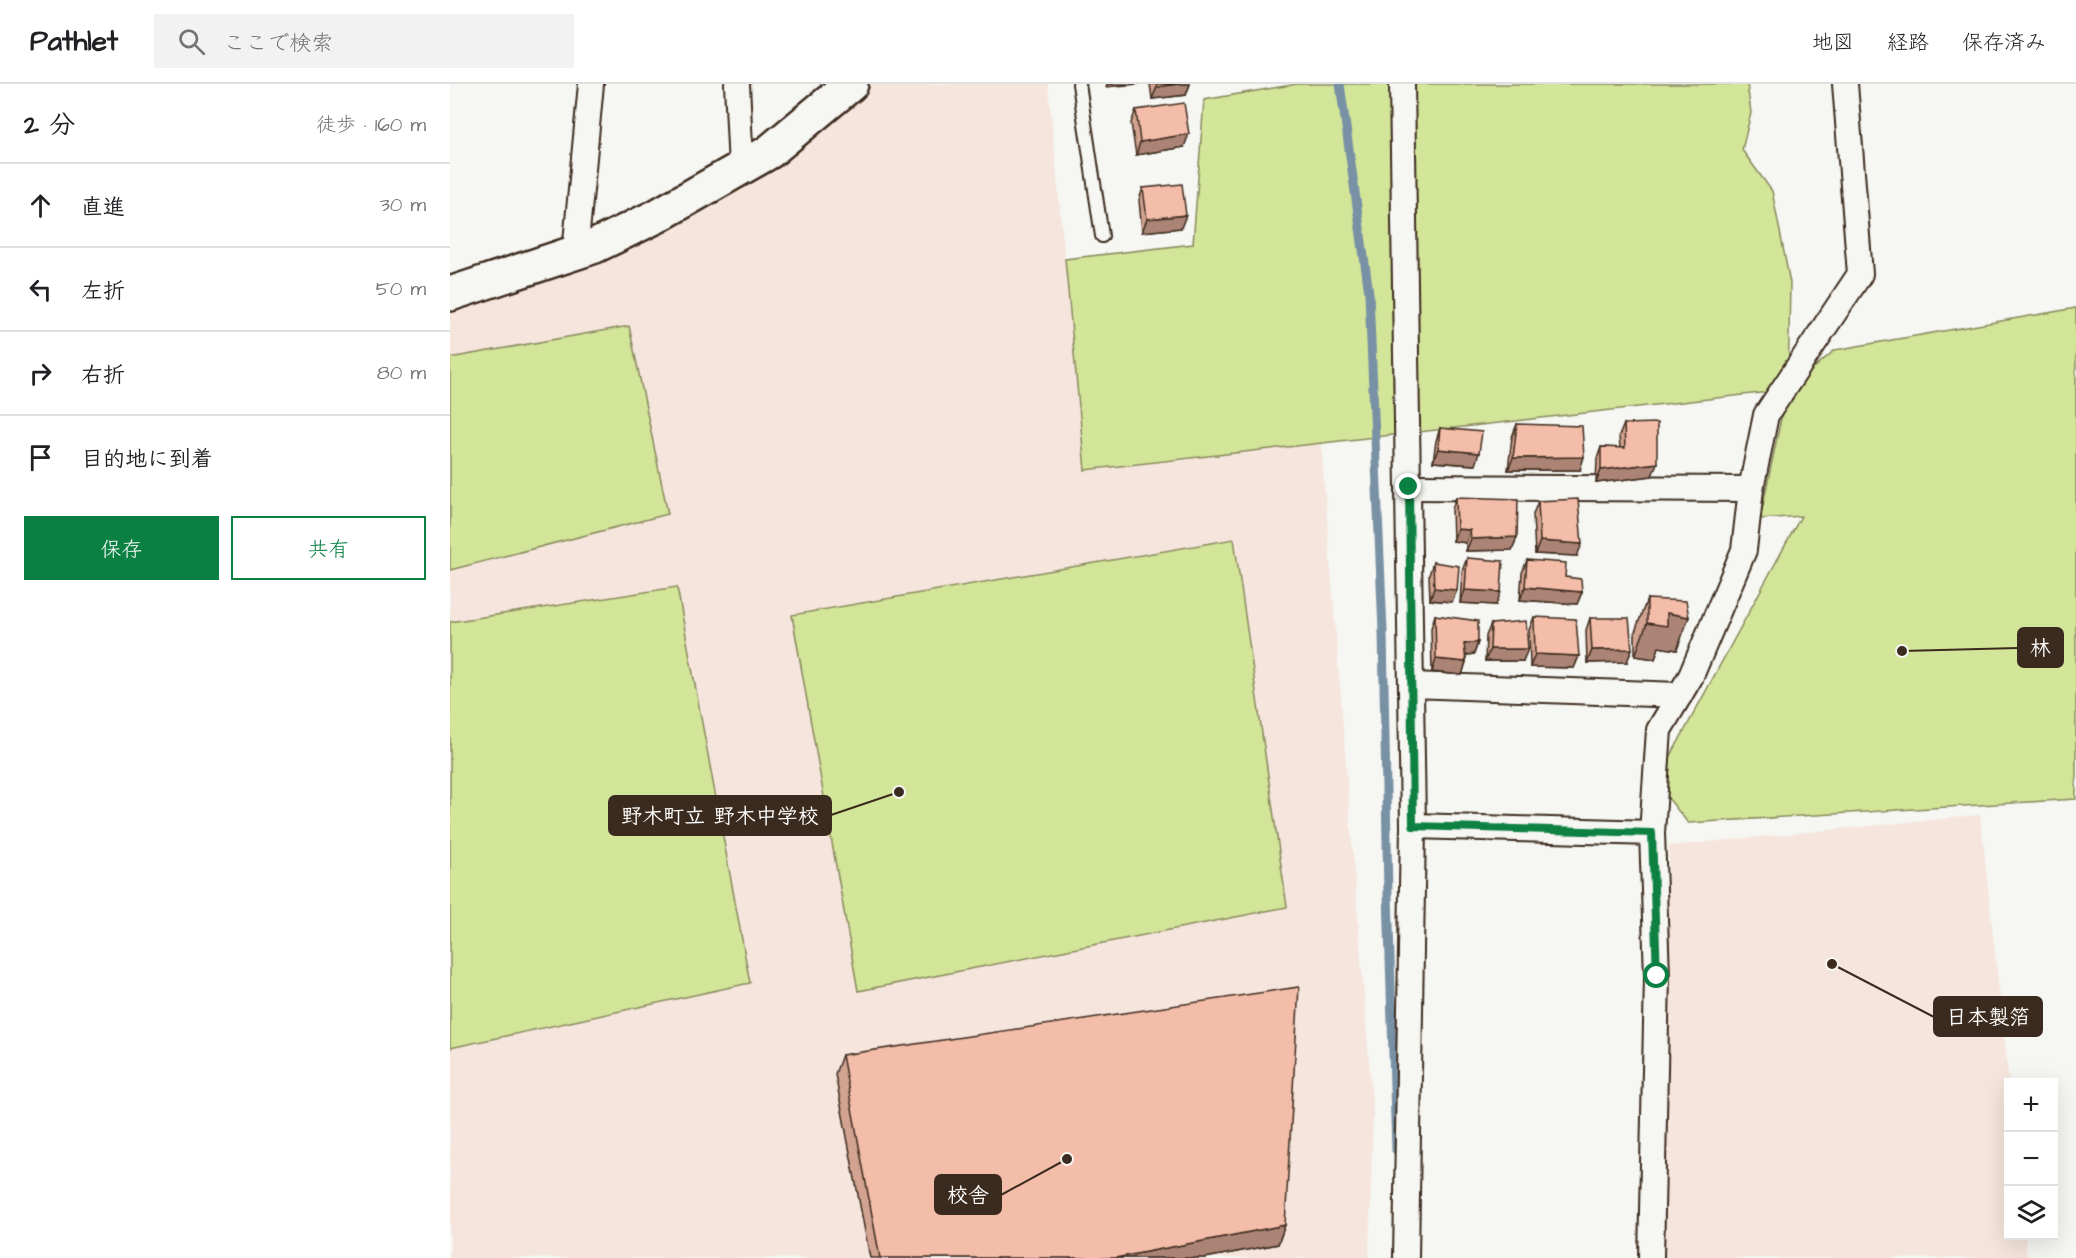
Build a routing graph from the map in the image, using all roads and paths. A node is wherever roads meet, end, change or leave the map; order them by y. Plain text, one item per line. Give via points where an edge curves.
1 (591, 84) edge
2 (737, 84) edge
3 (851, 84) edge
4 (1079, 84) edge
5 (1402, 84) edge
6 (1845, 84) edge
7 (741, 168) junction
8 (1102, 236) dead end
9 (575, 253) junction
10 (450, 294) edge
11 (1409, 487) junction
12 (1751, 489) junction
13 (1411, 685) junction
14 (1680, 694) junction
15 (1413, 826) junction
16 (1652, 833) junction
17 (1406, 1258) edge
18 (1651, 1258) edge

1 - 9 street
2 - 7 street
3 - 7 street via 769,152
4 - 8 lane
5 - 11 street
6 - 12 street via 1860,274 1766,415
7 - 9 street via 657,216
9 - 10 street
11 - 12 street
11 - 13 street
12 - 14 street via 1744,550
13 - 14 street
13 - 15 street
14 - 16 street via 1659,730
15 - 16 street
15 - 17 street
16 - 18 street via 1657,976

